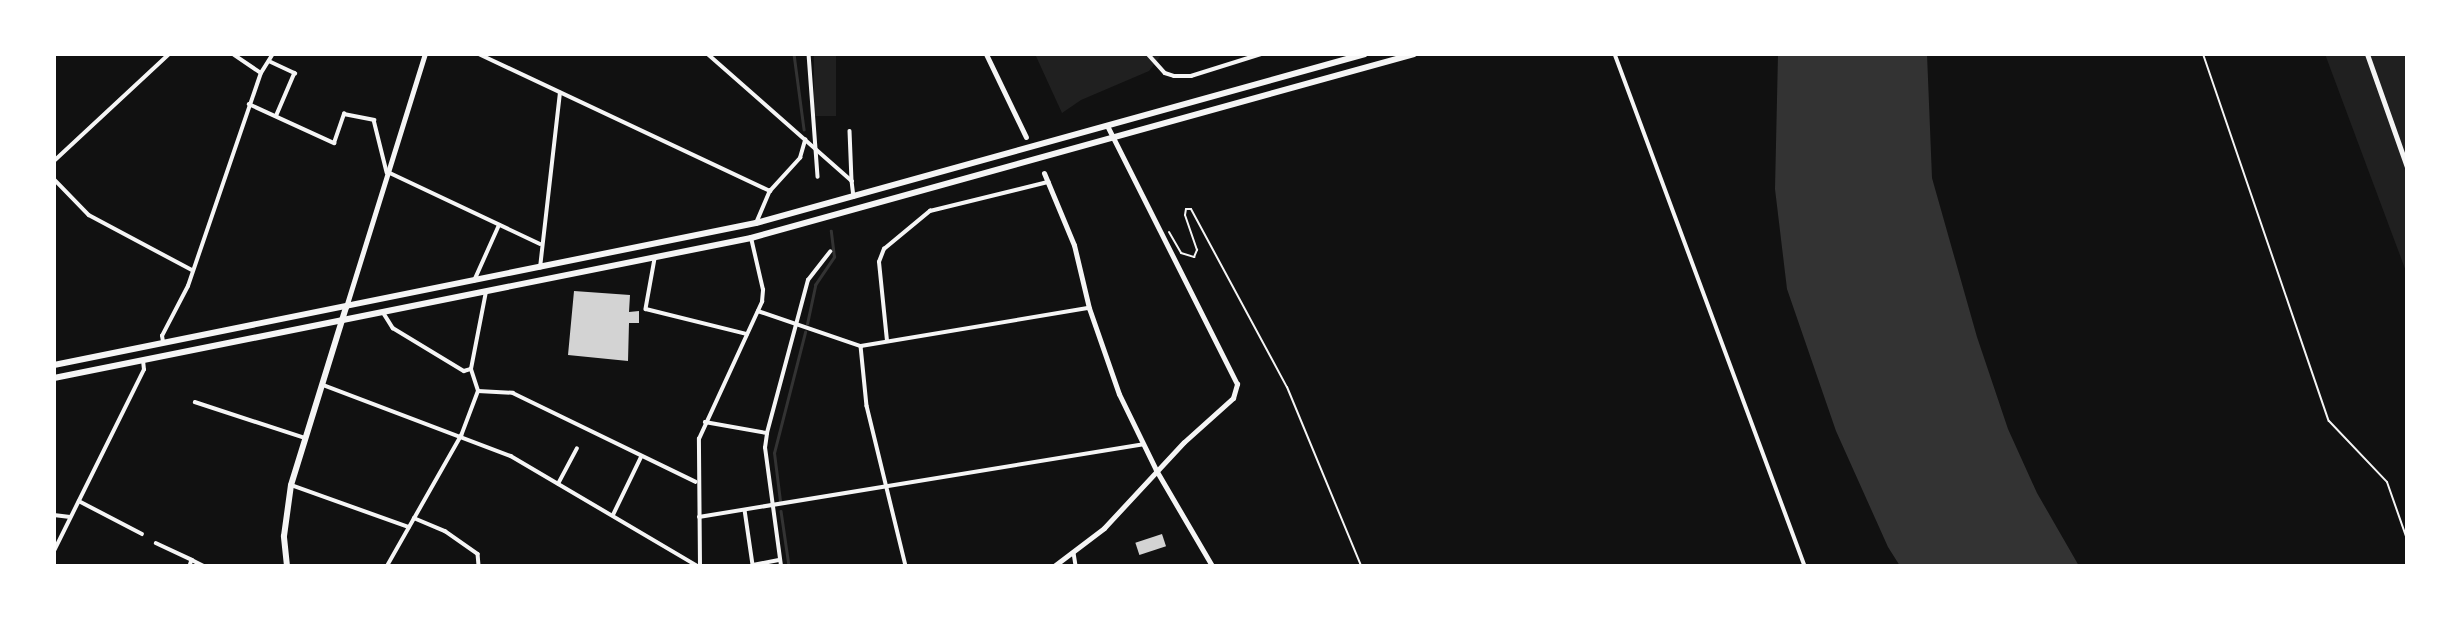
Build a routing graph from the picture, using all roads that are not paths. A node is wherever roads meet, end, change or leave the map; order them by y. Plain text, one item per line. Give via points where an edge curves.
1 (169, 54) edge
2 (233, 54) edge
3 (273, 54) edge
4 (425, 54) edge
5 (479, 54) edge
6 (708, 54) edge
7 (809, 54) edge
8 (986, 54) edge
9 (1148, 54) edge
10 (1261, 54) edge
11 (1365, 54) edge
12 (1414, 54) edge
13 (1615, 54) edge
14 (2203, 54) edge
15 (2367, 54) edge
16 (269, 61) junction
17 (261, 72) junction
18 (560, 93) junction
19 (249, 104) junction
20 (276, 115) junction
21 (1108, 127) junction
22 (850, 131) dead end
23 (1026, 137) dead end
24 (1113, 140) junction
25 (805, 141) junction
26 (815, 149) junction
27 (54, 161) edge
28 (2407, 167) edge
29 (388, 173) junction
30 (1044, 173) dead end
31 (818, 177) dead end
32 (54, 178) edge
33 (852, 181) junction
34 (1048, 182) junction
35 (770, 191) junction
36 (854, 197) junction
37 (756, 223) junction
38 (499, 225) junction
39 (751, 238) junction
40 (540, 244) junction
41 (830, 252) dead end
42 (655, 259) junction
43 (540, 268) junction
44 (192, 270) junction
45 (474, 281) junction
46 (486, 291) junction
47 (346, 307) junction
48 (1090, 308) junction
49 (758, 311) junction
50 (383, 312) junction
51 (341, 321) junction
52 (798, 324) junction
53 (747, 334) junction
54 (887, 341) junction
55 (163, 342) junction
56 (861, 346) junction
57 (142, 359) junction
58 (54, 365) edge
59 (471, 369) junction
60 (54, 379) edge
61 (321, 384) junction
62 (478, 391) junction
63 (195, 402) dead end
64 (705, 422) junction
65 (767, 433) junction
66 (461, 436) junction
67 (305, 438) junction
68 (1143, 444) junction
69 (577, 449) dead end
70 (641, 457) junction
71 (1156, 470) junction
72 (696, 482) junction
73 (558, 484) junction
74 (291, 485) junction
75 (886, 488) junction
76 (79, 502) junction
77 (772, 506) junction
78 (745, 510) junction
79 (54, 515) edge
80 (613, 515) junction
81 (70, 517) junction
82 (699, 517) junction
83 (414, 518) junction
84 (409, 527) junction
85 (142, 534) dead end
86 (2407, 539) edge
87 (156, 543) dead end
88 (54, 551) edge
89 (1074, 553) junction
90 (780, 559) junction
91 (192, 560) junction
92 (190, 566) edge
93 (204, 566) edge
94 (287, 566) edge
95 (387, 566) edge
96 (479, 566) edge
97 (699, 566) edge
98 (781, 566) edge
99 (906, 566) edge
100 (1054, 566) edge
101 (1076, 566) edge
102 (1212, 566) edge
103 (1805, 566) edge

1 - 27 street
2 - 17 street
3 - 16 street
4 - 29 main road
5 - 18 street
6 - 25 street
7 - 26 street
8 - 23 main road
9 - 10 street via 1165,73 1174,76
11 - 21 main road
12 - 24 main road
13 - 103 street
14 - 86 lane via 2329,421 2387,482
15 - 28 main road
16 - 17 street
16 - 20 street via 295,73
17 - 19 street
18 - 35 street
18 - 40 street
19 - 20 street
19 - 44 street
20 - 29 street via 334,143 344,114 374,120
21 - 24 main road
21 - 36 main road
22 - 33 street
24 - 39 main road
24 - 71 main road via 1237,384 1233,398
25 - 26 street
25 - 35 street via 800,158
26 - 31 street
26 - 33 street
29 - 38 street
29 - 47 main road
30 - 34 main road
32 - 44 street via 89,215
33 - 36 street
34 - 48 main road via 1074,245
34 - 54 street via 930,211 884,249 878,262
35 - 37 street
36 - 37 main road
37 - 43 main road
38 - 40 street
38 - 45 street
39 - 42 main road
39 - 49 street via 763,290
40 - 43 street
41 - 52 street via 808,280
42 - 46 main road
42 - 53 street via 646,309
43 - 45 main road
44 - 55 street
45 - 47 main road
46 - 50 main road
46 - 59 street
47 - 51 main road
47 - 55 main road
48 - 54 street
48 - 68 main road via 1119,394
49 - 52 street
49 - 53 street
50 - 51 main road
50 - 59 street via 393,328 464,371
51 - 57 main road
51 - 61 main road
52 - 56 street
52 - 65 street
53 - 64 street
54 - 56 street
55 - 58 main road
56 - 75 street via 867,406
57 - 60 main road
57 - 76 street via 144,370
59 - 62 street
61 - 66 street
61 - 67 main road
62 - 66 street
62 - 70 street via 513,393
63 - 67 street
64 - 65 street
64 - 72 street
65 - 77 street
66 - 73 street via 511,456
66 - 83 street
67 - 74 main road
68 - 71 main road
68 - 75 street
69 - 73 street
70 - 72 street
70 - 80 street
71 - 89 main road via 1110,523
71 - 102 main road
72 - 82 street
73 - 80 street
74 - 84 street
74 - 94 main road via 284,536
75 - 77 street
75 - 99 street
76 - 81 street
76 - 85 street
77 - 78 street
77 - 90 street
78 - 82 street
78 - 90 street via 753,565
79 - 81 street
80 - 97 street
81 - 88 street
82 - 97 street
83 - 84 street
83 - 96 street via 445,531 478,554
84 - 95 street
87 - 91 street
89 - 100 main road
89 - 101 street
90 - 98 street
91 - 92 street
91 - 93 street

